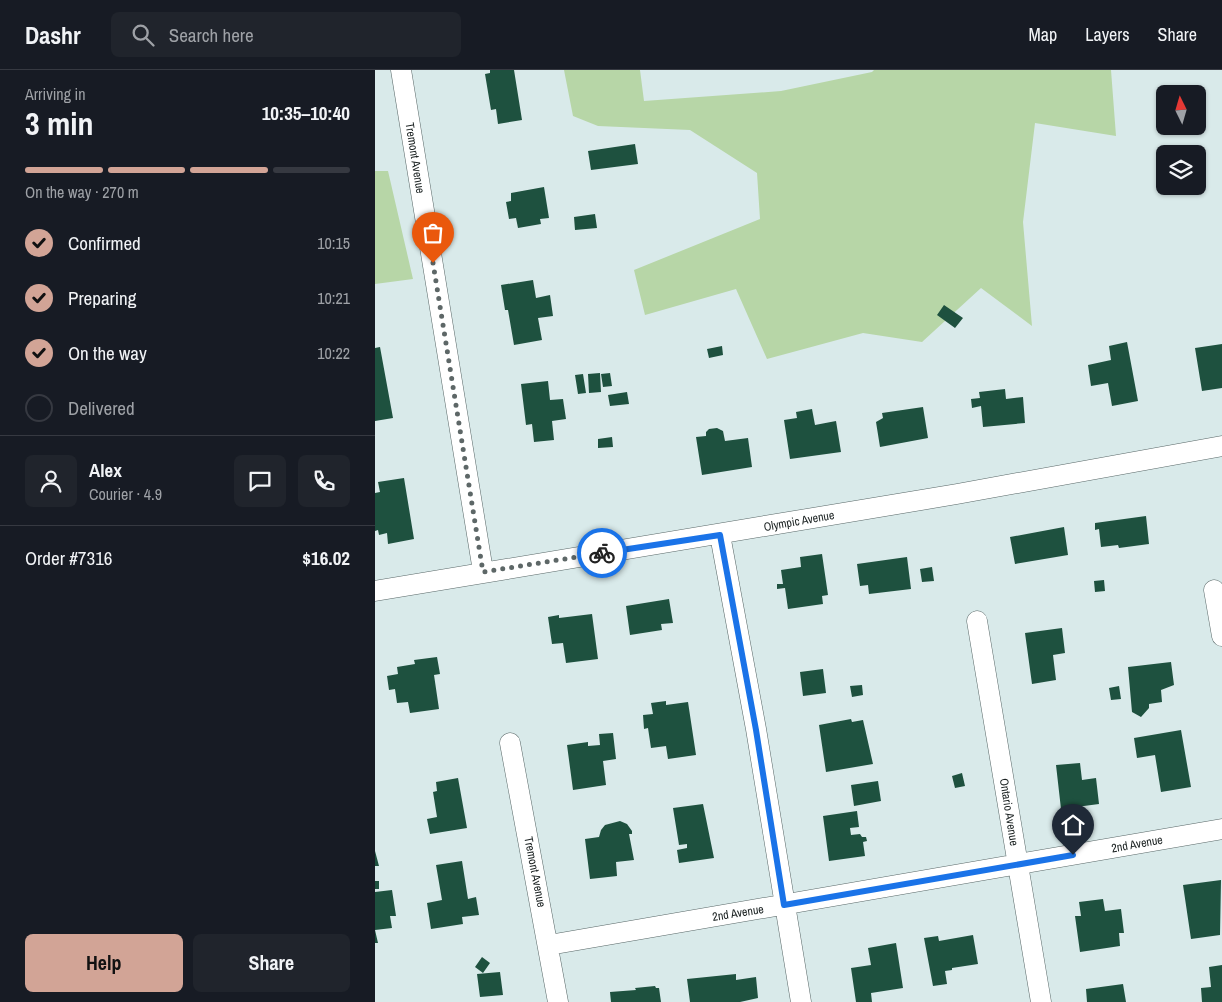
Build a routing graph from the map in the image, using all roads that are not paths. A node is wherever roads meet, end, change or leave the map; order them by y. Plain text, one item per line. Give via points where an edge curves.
1 (401, 70) edge
2 (1222, 446) edge
3 (720, 535) junction
4 (483, 572) junction
5 (1214, 590) dead end
6 (375, 591) edge
7 (977, 621) dead end
8 (1222, 636) edge
9 (510, 743) dead end
10 (1222, 829) edge
11 (1018, 865) junction
12 (784, 905) junction
13 (549, 945) junction
14 (558, 1002) edge
15 (801, 1002) edge
16 (1041, 1002) edge

1 - 4 street, Tremont Avenue
2 - 3 street, Olympic Avenue
3 - 4 street, Olympic Avenue
3 - 12 street
4 - 6 street, Olympic Avenue
5 - 8 street
7 - 11 street, Ontario Avenue
9 - 13 street, Tremont Avenue
10 - 11 street, 2nd Avenue
11 - 12 street, 2nd Avenue
11 - 16 street, Ontario Avenue
12 - 13 street, 2nd Avenue
12 - 15 street
13 - 14 street, Tremont Avenue

